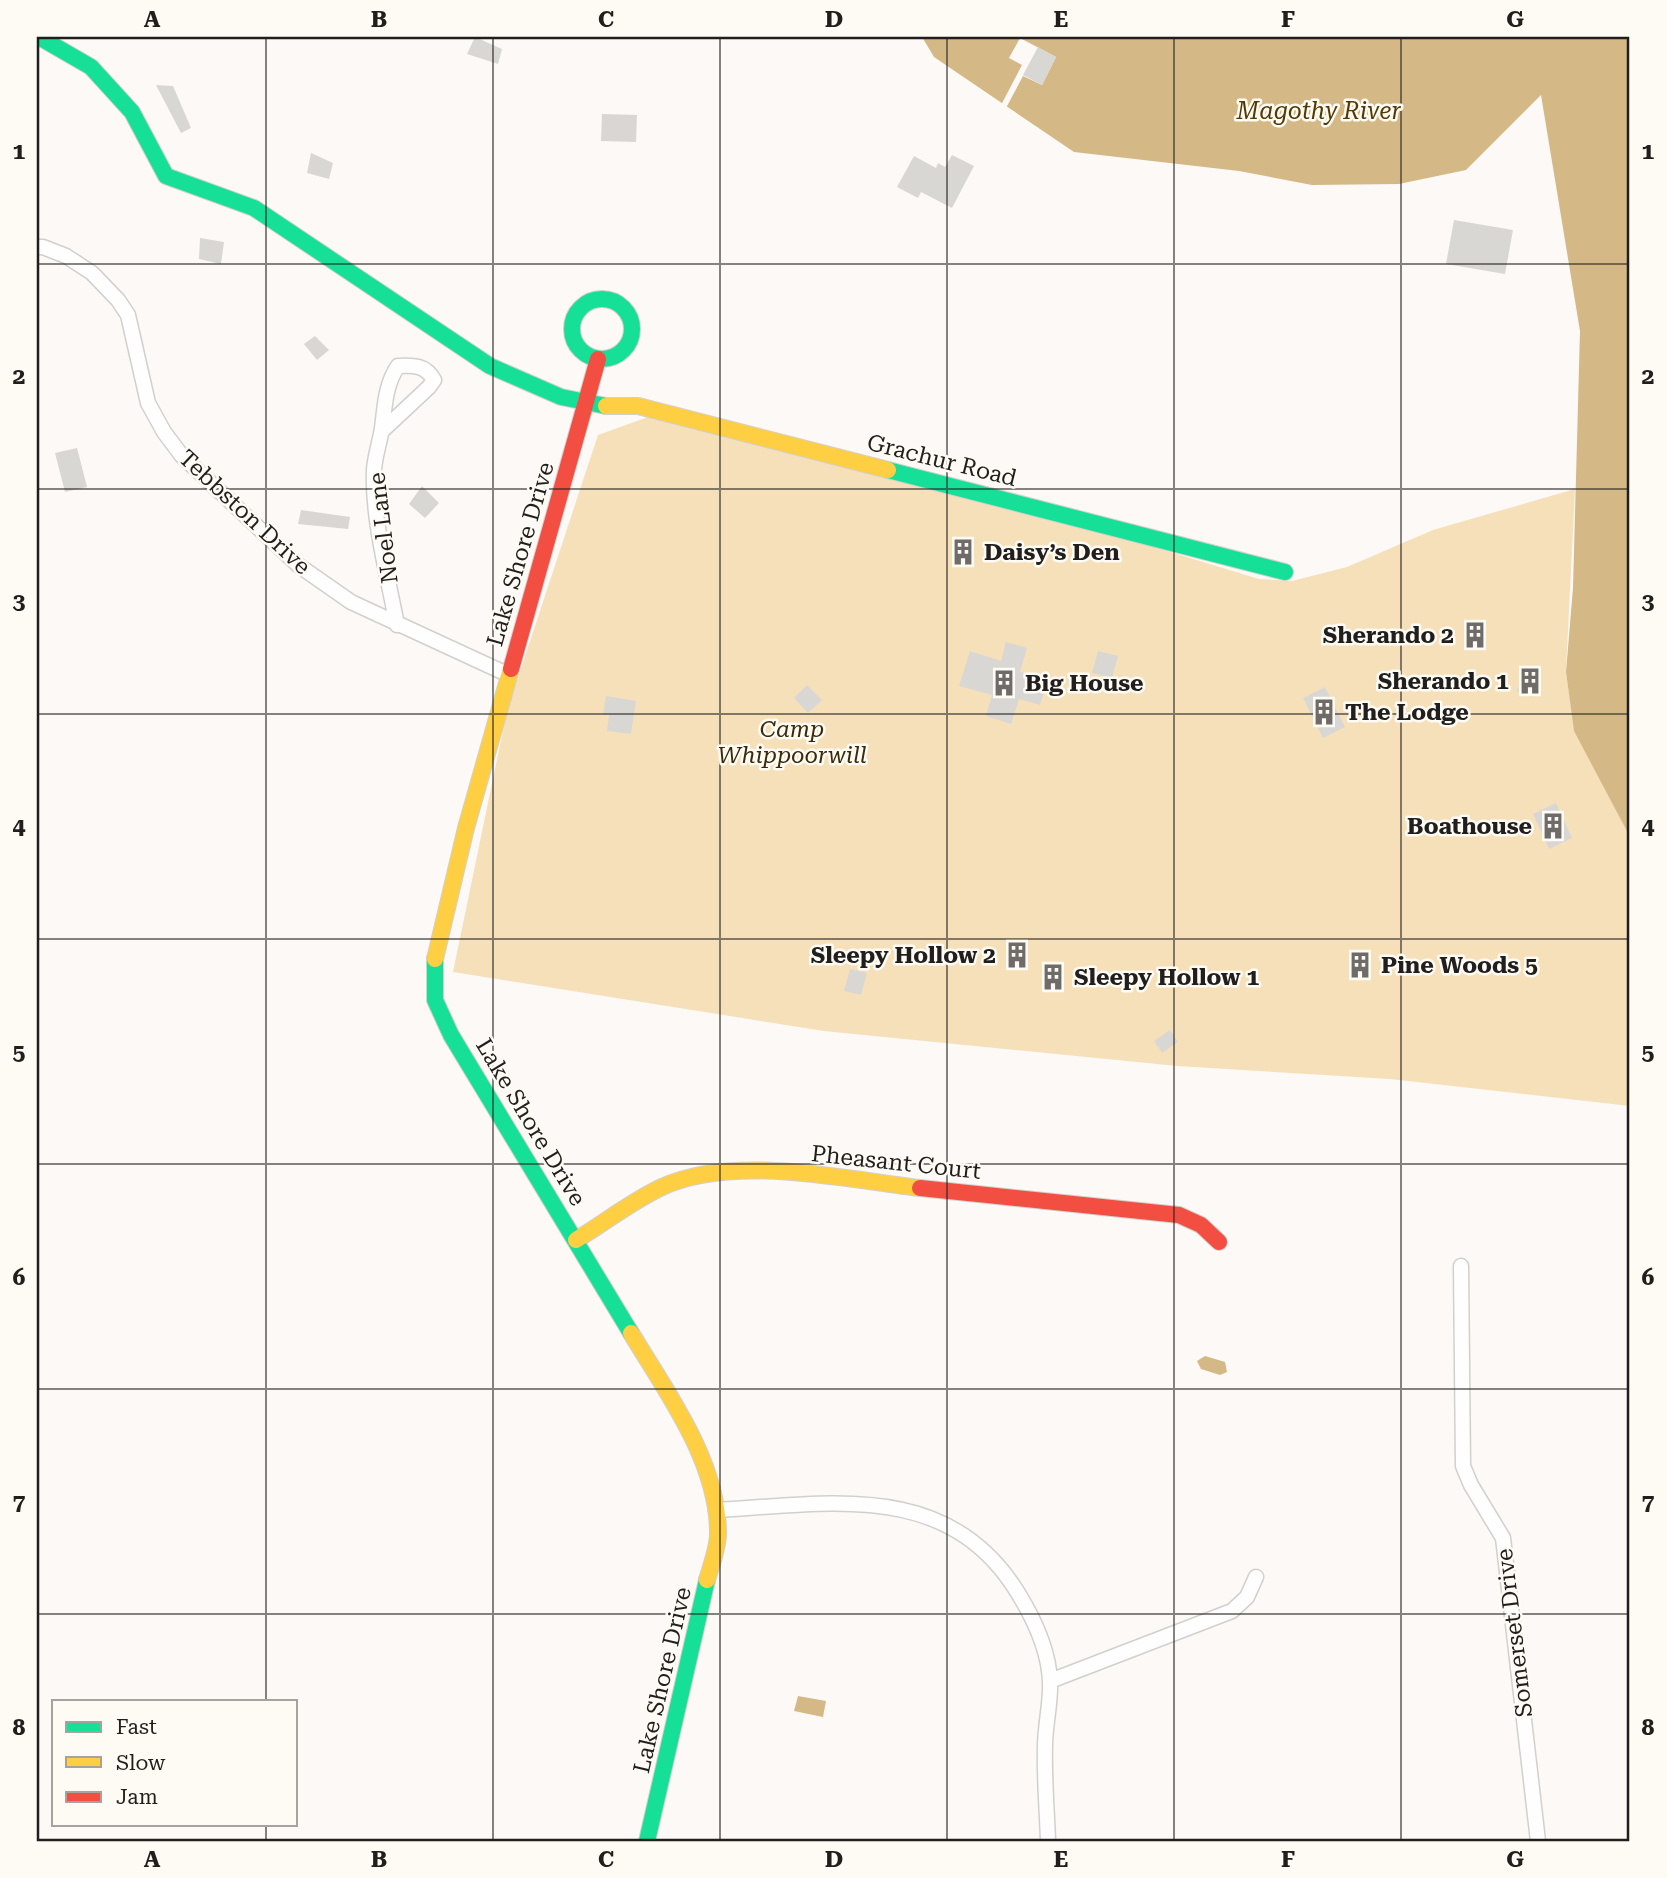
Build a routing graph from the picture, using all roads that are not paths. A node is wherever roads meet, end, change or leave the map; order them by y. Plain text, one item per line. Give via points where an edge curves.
1 (39, 37) edge
2 (37, 247) edge
3 (598, 359) dead end
4 (586, 406) junction
5 (382, 431) junction
6 (1284, 572) dead end
7 (397, 625) junction
8 (509, 675) junction
9 (576, 1240) junction
10 (1219, 1242) dead end
11 (1461, 1266) dead end
12 (716, 1510) junction
13 (1256, 1577) dead end
14 (1050, 1681) junction
15 (647, 1841) edge
16 (1048, 1841) edge
17 (1538, 1841) edge

1 - 4 street via 91,66 132,112 166,176 254,208 490,366
2 - 7 street, Tebbston Drive via 66,256 92,273 118,300 128,315 148,403 182,456 298,565 351,602
3 - 4 street, Lake Shore Drive
4 - 6 street, Grachur Road via 638,406
4 - 8 street, Lake Shore Drive
5 - 5 street, Noel Lane via 393,373 398,366 426,369 434,380
5 - 7 street, Noel Lane via 374,473
7 - 8 street, Tebbston Drive
8 - 9 street, Lake Shore Drive via 444,914 433,993 451,1035
9 - 10 street, Pheasant Court via 662,1187 706,1172 755,1170 1179,1215 1201,1225
9 - 12 street, Lake Shore Drive via 693,1439 708,1473
11 - 17 street, Somerset Drive via 1464,1466 1503,1538
12 - 14 street via 882,1504 959,1531 1005,1572 1040,1635
12 - 15 street, Lake Shore Drive via 718,1534 712,1565
13 - 14 street via 1247,1597 1232,1611
14 - 16 street via 1045,1745

